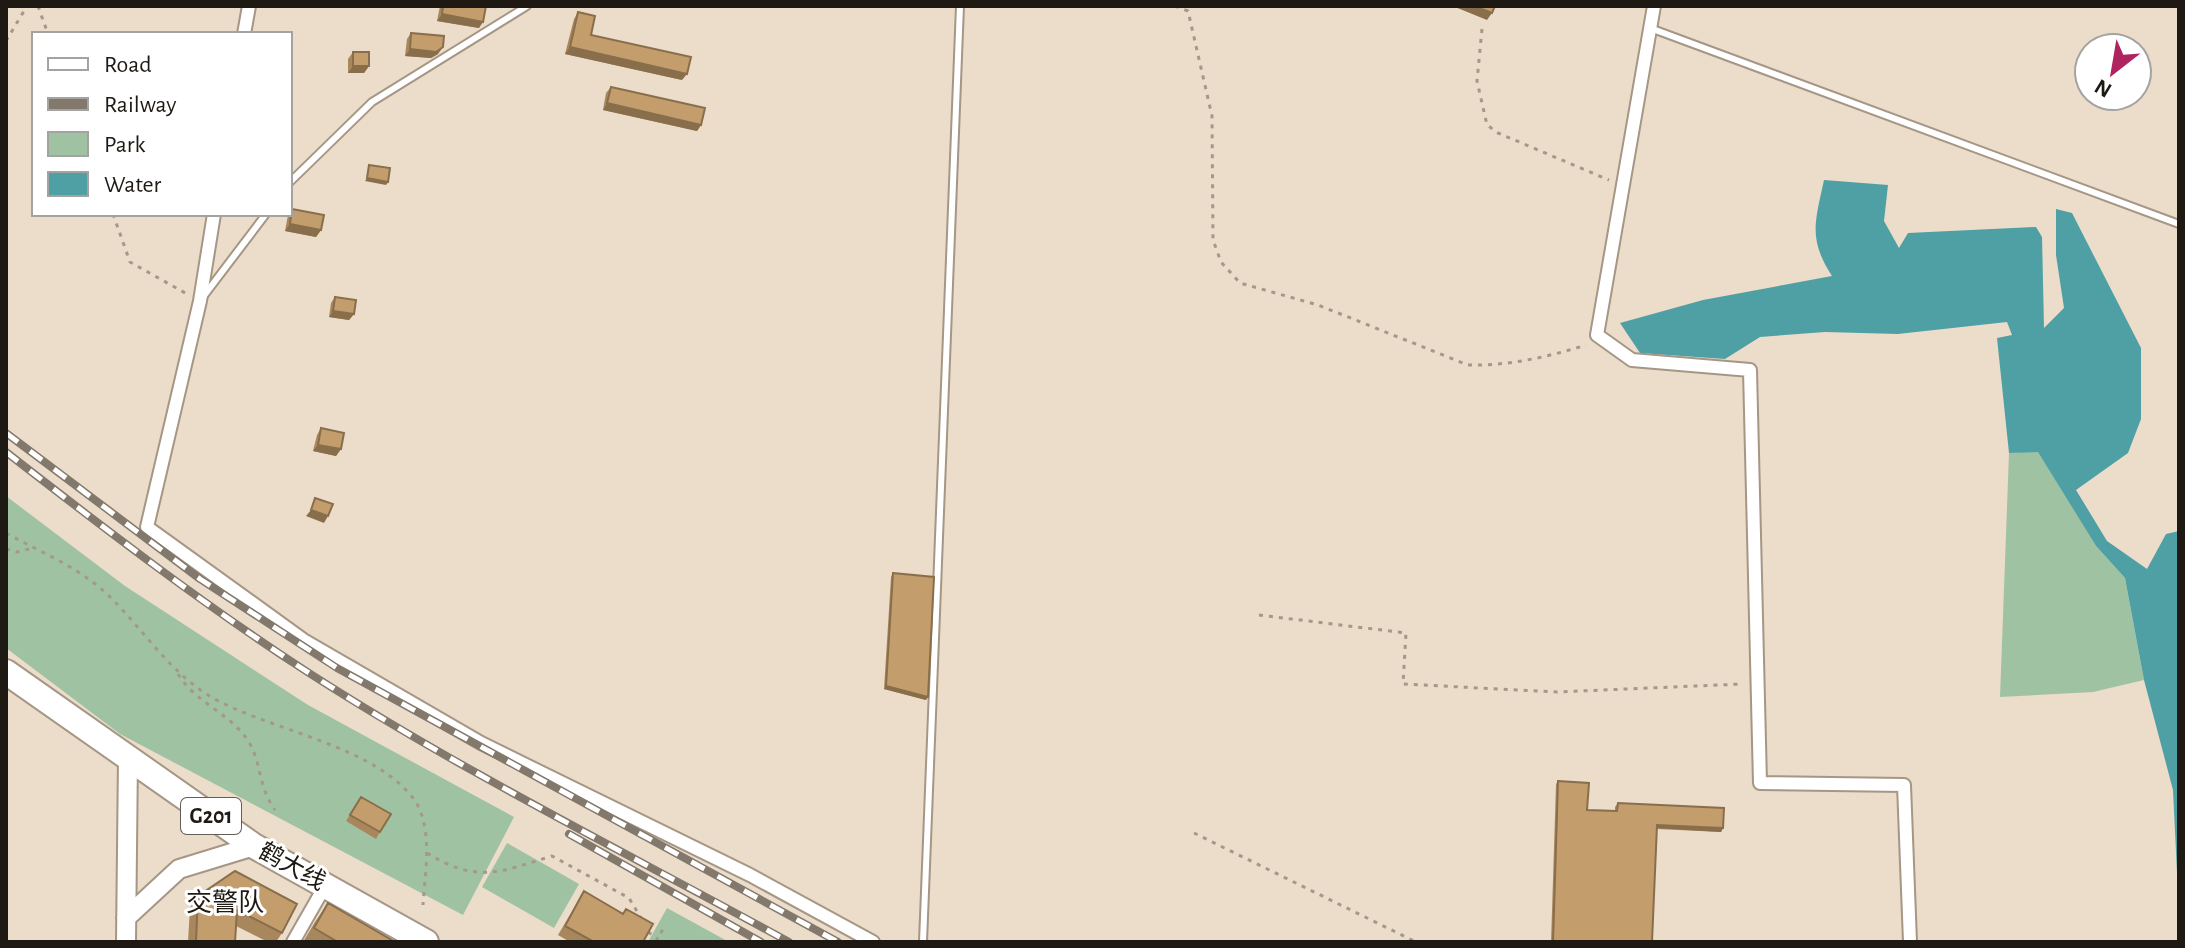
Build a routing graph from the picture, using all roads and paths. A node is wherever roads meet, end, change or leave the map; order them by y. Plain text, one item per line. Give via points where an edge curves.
1 (27, 6) edge
2 (38, 6) edge
3 (249, 6) edge
4 (527, 6) edge
5 (960, 6) edge
6 (1175, 6) edge
7 (1654, 6) edge
8 (1650, 28) junction
9 (1482, 29) dead end
10 (47, 32) edge
11 (244, 32) edge
12 (6, 41) edge
13 (292, 180) edge
14 (1624, 186) junction
15 (114, 216) edge
16 (214, 216) edge
17 (264, 216) edge
18 (2179, 224) edge
19 (200, 301) junction
20 (1603, 339) junction
21 (6, 533) edge
22 (36, 548) junction
23 (6, 549) edge
24 (1259, 615) dead end
25 (176, 670) junction
26 (6, 672) edge
27 (1758, 684) junction
28 (128, 757) junction
29 (275, 810) dead end
30 (1194, 833) dead end
31 (254, 846) junction
32 (427, 853) junction
33 (325, 886) junction
34 (423, 905) dead end
35 (126, 918) junction
36 (663, 929) dead end
37 (657, 940) edge
38 (126, 942) edge
39 (293, 942) edge
40 (426, 942) edge
41 (873, 942) edge
42 (923, 942) edge
43 (1416, 942) edge
44 (1910, 942) edge

1 - 12 path
2 - 10 path
3 - 11 street
4 - 13 lane via 372,102
5 - 42 lane
6 - 20 path via 1188,11 1212,116 1213,240 1221,262 1240,283 1318,305 1468,365 1554,355
7 - 8 street
8 - 14 street
8 - 18 lane
9 - 14 path via 1477,81 1487,125
14 - 20 street via 1597,335
15 - 19 path via 130,262
16 - 19 street
17 - 19 lane
19 - 41 street via 147,527 305,641 481,743 750,875
20 - 27 street via 1632,360 1750,370
21 - 22 path
22 - 23 path
22 - 25 path via 74,568 108,595
24 - 27 path via 1406,633 1403,684 1557,692
25 - 29 path via 188,690 236,726 251,746 262,791
25 - 32 path via 208,695 354,756 388,778 413,799 424,824
26 - 28 highway, 鹤大线 / G201
27 - 44 street via 1760,783 1904,785
28 - 31 highway, 鹤大线 / G201
28 - 35 street
30 - 43 path
31 - 33 highway, 鹤大线 / G201
31 - 35 street via 179,869
32 - 34 path
32 - 37 path via 488,876 552,856 629,898
33 - 39 street
33 - 40 highway, 鹤大线 / G201
35 - 38 street
36 - 37 path

